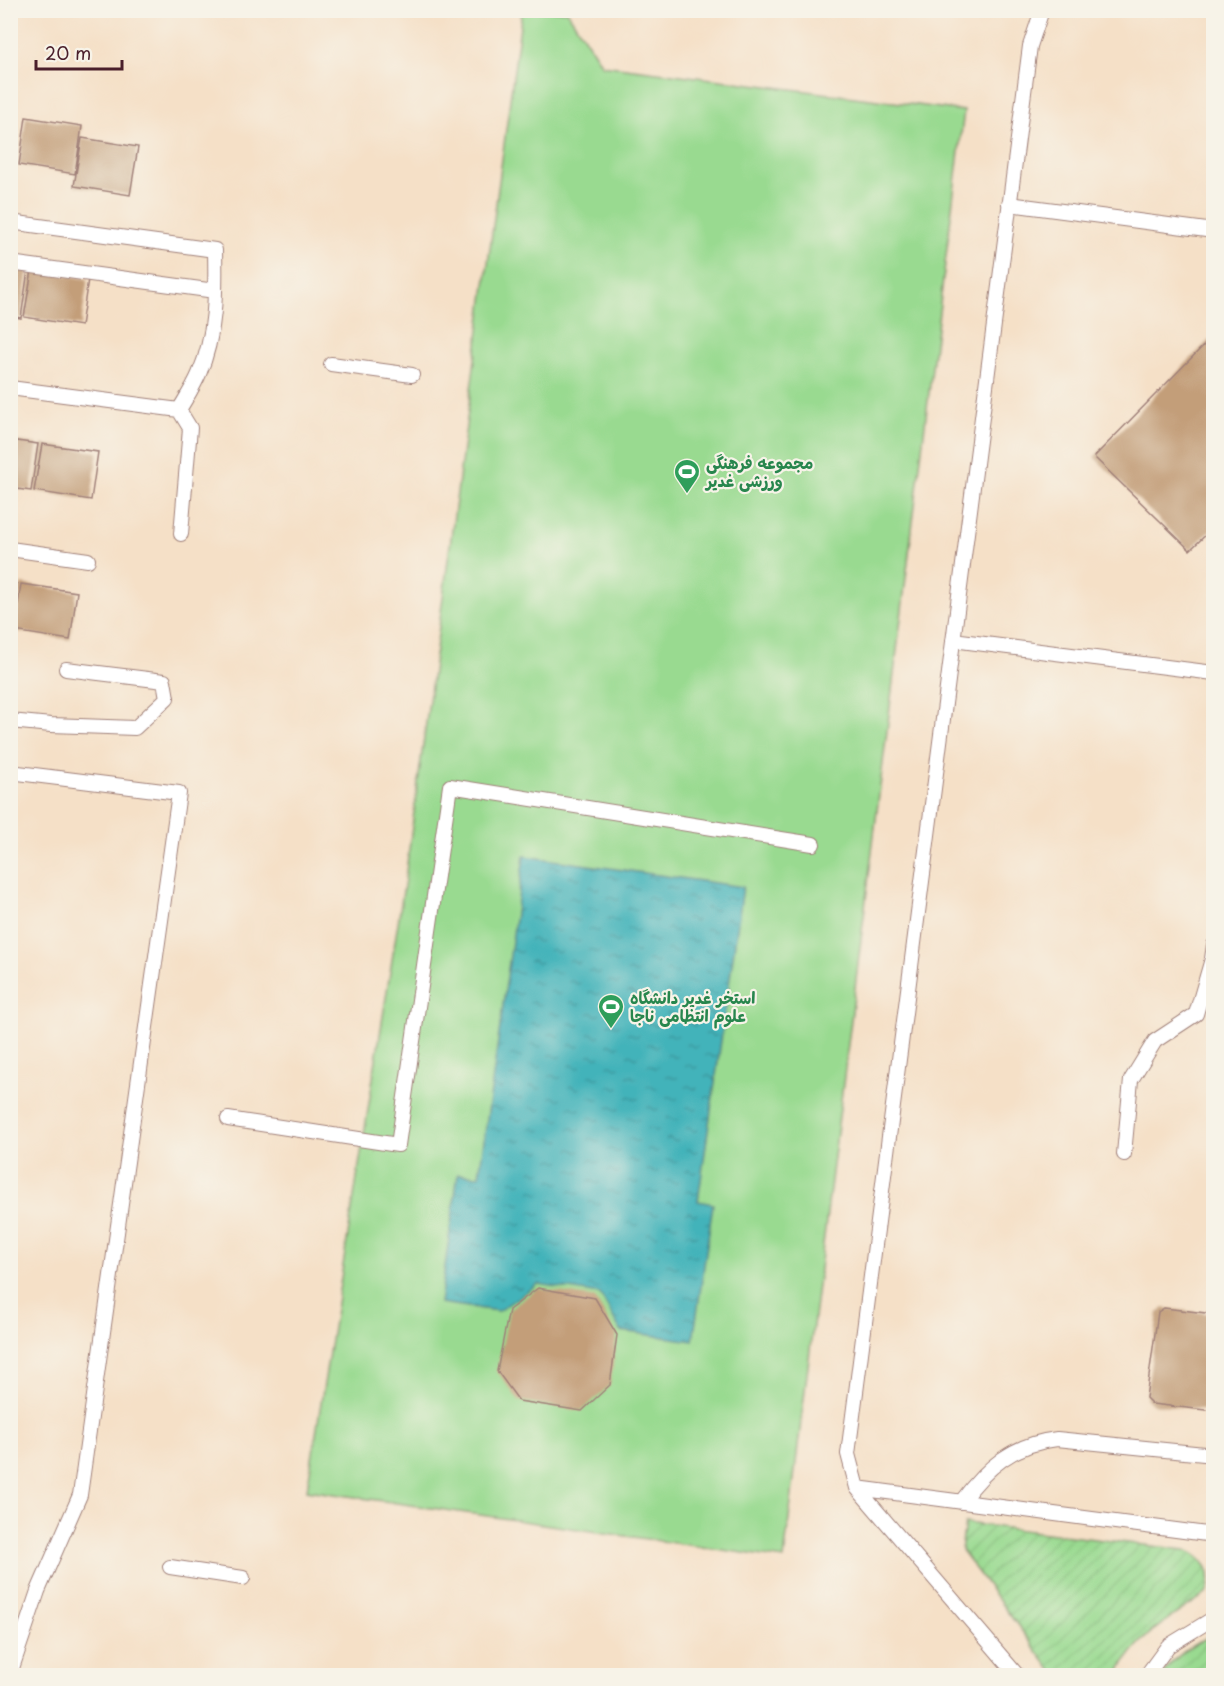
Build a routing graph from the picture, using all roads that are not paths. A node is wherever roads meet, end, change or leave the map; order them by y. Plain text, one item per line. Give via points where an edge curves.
1 (1042, 10) edge
2 (1010, 204) junction
3 (10, 222) edge
4 (1214, 231) edge
5 (10, 263) edge
6 (215, 291) junction
7 (331, 364) dead end
8 (412, 375) dead end
9 (10, 388) edge
10 (179, 410) junction
11 (181, 534) dead end
12 (10, 549) edge
13 (88, 560) dead end
14 (953, 640) junction
15 (66, 669) dead end
16 (1214, 673) edge
17 (10, 721) edge
18 (10, 772) edge
19 (813, 844) dead end
20 (1214, 945) edge
21 (228, 1119) dead end
22 (1124, 1154) dead end
23 (1214, 1455) edge
24 (857, 1488) junction
25 (961, 1502) junction
26 (1214, 1535) edge
27 (170, 1567) dead end
28 (243, 1578) dead end
29 (1214, 1618) edge
30 (10, 1674) edge
31 (1018, 1676) edge
32 (1146, 1676) edge

1 - 2 lane via 1030,46
2 - 4 lane
2 - 14 lane
3 - 6 lane via 215,250
5 - 6 lane
6 - 10 lane via 213,328 199,373
7 - 8 lane
9 - 10 lane
10 - 11 lane via 190,428
12 - 13 lane
14 - 16 lane
14 - 24 lane via 848,1454
15 - 17 lane via 164,681 167,698 135,728
18 - 30 lane via 179,793 80,1495 38,1591
19 - 21 lane via 450,786 398,1145
20 - 22 lane via 1196,1014 1155,1041 1131,1080
23 - 25 lane via 1057,1439 1035,1441 993,1465
24 - 25 lane
24 - 31 lane
25 - 26 lane
27 - 28 lane
29 - 32 lane via 1168,1646

